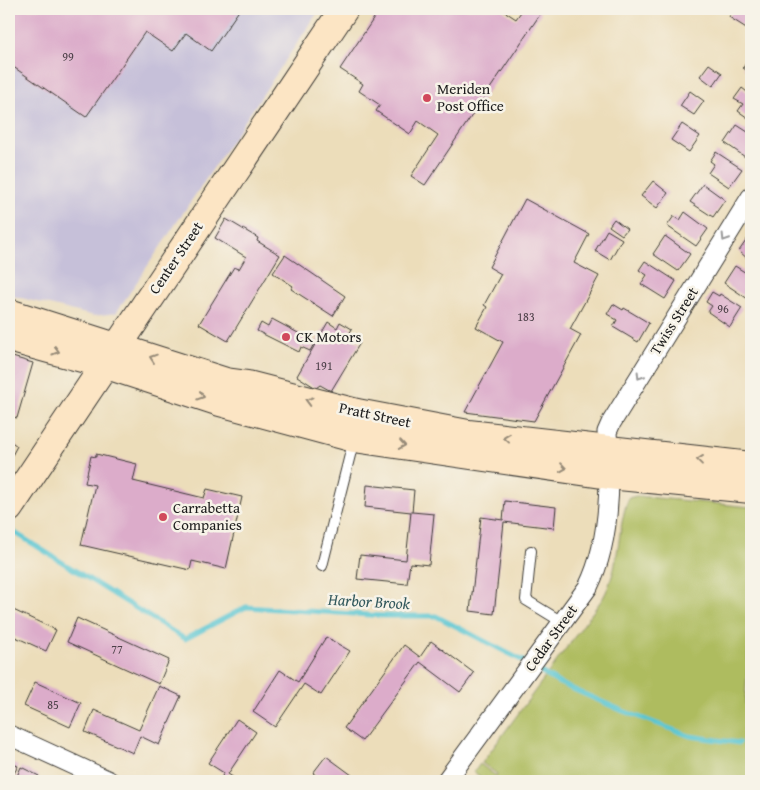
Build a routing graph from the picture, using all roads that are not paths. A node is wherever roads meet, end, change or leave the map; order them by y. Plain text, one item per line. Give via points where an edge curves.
1 (344, 9) edge
2 (751, 197) edge
3 (9, 313) edge
4 (9, 338) edge
5 (111, 355) junction
6 (354, 438) junction
7 (609, 462) junction
8 (751, 466) edge
9 (751, 490) edge
10 (9, 508) edge
11 (531, 551) dead end
12 (322, 566) dead end
13 (562, 622) junction
14 (9, 735) edge
15 (109, 781) edge
16 (446, 781) edge

1 - 5 street, Center Street
2 -> 7 street, Twiss Street via 611,423 607,432
3 - 5 street, Pratt Street
4 -> 5 street, Pratt Street
5 -> 6 street, Pratt Street via 220,402
7 -> 5 street, Pratt Street via 357,413
5 - 10 street, Center Street
6 -> 7 street, Pratt Street
6 - 12 lane
8 -> 7 street, Pratt Street
7 - 9 street, Pratt Street
7 - 13 street, Cedar Street via 598,568
11 - 13 lane via 526,600
13 - 16 street, Cedar Street
14 - 15 street

